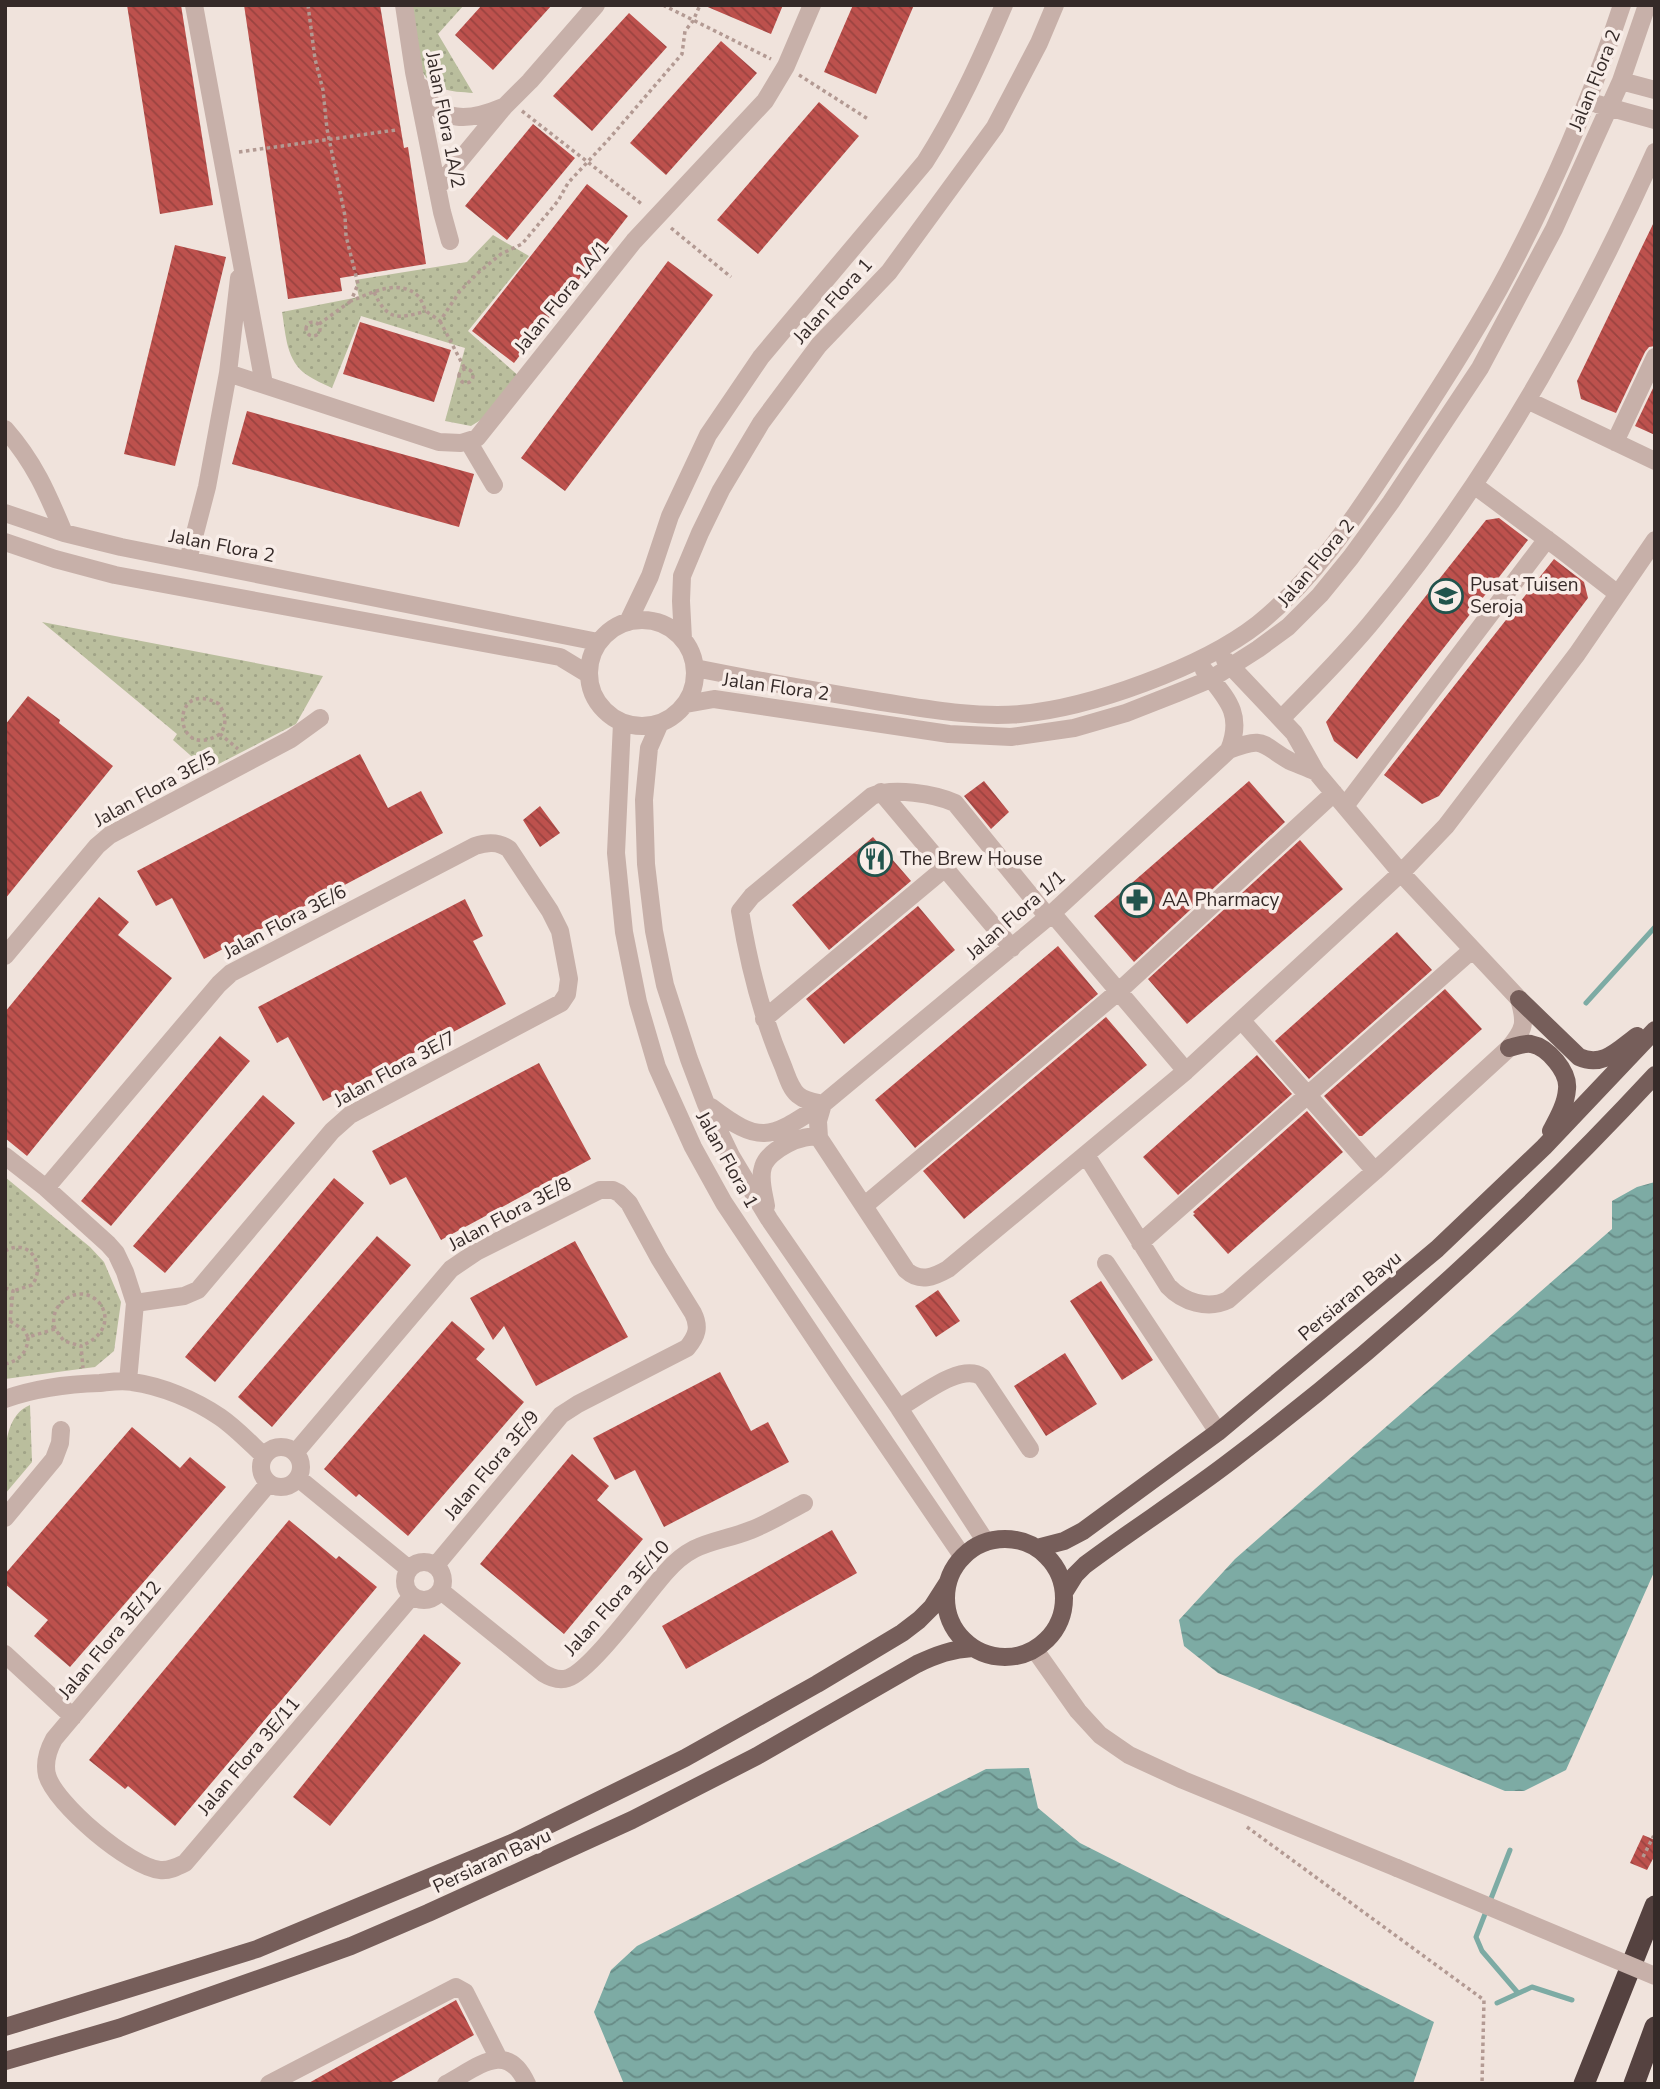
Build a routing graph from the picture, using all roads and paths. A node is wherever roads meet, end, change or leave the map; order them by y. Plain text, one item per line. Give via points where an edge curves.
1 (194, 5) edge
2 (404, 5) edge
3 (596, 5) edge
4 (812, 5) edge
5 (1004, 5) edge
6 (1055, 5) edge
7 (1622, 5) edge
8 (1647, 5) edge
9 (414, 72) junction
10 (1620, 81) junction
11 (1655, 90) edge
12 (1587, 100) junction
13 (507, 104) junction
14 (1609, 108) junction
15 (1655, 120) edge
16 (396, 130) dead end
17 (239, 152) dead end
18 (1655, 152) edge
19 (437, 188) junction
20 (657, 216) junction
21 (450, 241) dead end
22 (241, 258) junction
23 (731, 277) dead end
24 (374, 292) dead end
25 (351, 301) dead end
26 (426, 311) dead end
27 (440, 321) dead end
28 (318, 324) junction
29 (1655, 357) edge
30 (465, 369) junction
31 (228, 373) junction
32 (264, 384) junction
33 (1527, 400) junction
34 (5, 429) edge
35 (468, 441) junction
36 (1615, 442) junction
37 (1655, 461) edge
38 (494, 485) dead end
39 (1474, 485) junction
40 (5, 513) edge
41 (64, 533) junction
42 (1547, 539) junction
43 (1655, 540) edge
44 (5, 542) edge
45 (188, 560) junction
46 (1618, 594) junction
47 (628, 622) junction
48 (683, 639) junction
49 (598, 642) junction
50 (1217, 650) junction
51 (1196, 661) junction
52 (1231, 667) junction
53 (695, 668) junction
54 (588, 674) junction
55 (1211, 679) junction
56 (685, 704) junction
57 (320, 718) dead end
58 (1281, 719) junction
59 (622, 723) junction
60 (660, 723) junction
61 (220, 734) junction
62 (1229, 750) junction
63 (251, 760) junction
64 (1317, 772) junction
65 (881, 792) junction
66 (1339, 799) junction
67 (945, 868) junction
68 (1401, 873) junction
69 (550, 911) joint
70 (1050, 915) junction
71 (1012, 948) junction
72 (1472, 950) junction
73 (5, 956) edge
74 (1119, 991) junction
75 (1518, 999) junction
76 (764, 1019) junction
77 (1242, 1021) junction
78 (1655, 1023) edge
79 (1655, 1030) edge
80 (1509, 1048) junction
81 (1186, 1071) junction
82 (1655, 1075) edge
83 (1307, 1095) junction
84 (706, 1104) junction
85 (823, 1104) junction
86 (819, 1138) junction
87 (1544, 1147) junction
88 (1086, 1155) junction
89 (5, 1156) edge
90 (1375, 1171) junction
91 (46, 1188) junction
92 (864, 1206) junction
93 (769, 1219) junction
94 (1140, 1243) junction
95 (5, 1251) edge
96 (1106, 1262) dead end
97 (662, 1263) joint
98 (5, 1287) edge
99 (13, 1291) junction
100 (135, 1303) junction
101 (8, 1321) edge
102 (55, 1329) junction
103 (28, 1337) junction
104 (81, 1346) junction
105 (5, 1364) edge
106 (128, 1381) junction
107 (84, 1384) junction
108 (5, 1399) edge
109 (900, 1408) junction
110 (61, 1430) dead end
111 (1218, 1432) junction
112 (1030, 1449) dead end
113 (295, 1453) junction
114 (264, 1456) junction
115 (298, 1478) junction
116 (270, 1483) junction
117 (804, 1503) dead end
118 (5, 1518) edge
119 (986, 1542) junction
120 (1037, 1548) junction
121 (963, 1557) junction
122 (436, 1565) junction
123 (409, 1569) junction
124 (948, 1582) junction
125 (441, 1591) junction
126 (1065, 1591) junction
127 (412, 1596) junction
128 (973, 1648) junction
129 (1035, 1650) junction
130 (5, 1654) edge
131 (73, 1717) junction
132 (1239, 1821) dead end
133 (93, 1831) joint
134 (1655, 1836) edge
135 (1643, 1857) dead end
136 (1655, 1906) edge
137 (1655, 1976) edge
138 (1655, 2026) edge
139 (5, 2027) edge
140 (5, 2061) edge
141 (506, 2061) junction
142 (269, 2084) edge
143 (446, 2084) edge
144 (527, 2084) edge
145 (1482, 2084) edge
146 (1584, 2084) edge
147 (1634, 2084) edge

1 - 22 street
2 - 9 street, Jalan Flora 1A/2
3 - 13 street
4 - 20 street, Jalan Flora 1A/1 via 765,101
5 - 47 street, Jalan Flora 1 via 947,128 925,162 761,357 708,435
6 - 48 street, Jalan Flora 1 via 995,127 889,272 819,345 761,422 721,490 682,576
7 - 12 street, Jalan Flora 2
8 - 10 street, Jalan Flora 2
9 - 13 street via 431,106 452,117 487,114
9 - 19 street, Jalan Flora 1A/2
10 - 11 street
10 - 14 street, Jalan Flora 2
12 - 14 street
12 - 50 street, Jalan Flora 2 via 1500,288 1434,399 1317,565 1256,626
13 - 19 street
13 - 20 path
14 - 15 street
14 - 52 street, Jalan Flora 2 via 1555,229 1480,368 1391,502 1320,595 1288,627
16 - 17 path
18 - 33 street via 1592,285
19 - 21 street, Jalan Flora 1A/2
20 - 23 path
20 - 35 street, Jalan Flora 1A/1 via 482,434
22 - 31 street
22 - 32 street
24 - 26 path via 387,313 407,316
25 - 28 path
27 - 30 path
28 - 28 path via 319,332 306,334 307,323
29 - 36 street
30 - 30 path via 473,376 465,383 459,376
31 - 32 street
31 - 45 street
32 - 35 street via 439,442
33 - 36 street
33 - 39 street
34 - 41 street via 40,477
35 - 38 street
36 - 37 street
39 - 42 street
39 - 58 street via 1375,618
40 - 41 street, Jalan Flora 2
41 - 45 street, Jalan Flora 2
42 - 46 street
42 - 66 street
43 - 46 street
44 - 54 street via 115,575 560,657
45 - 49 street, Jalan Flora 2
46 - 68 street via 1446,826
47 - 48 street via 658,623
47 - 49 street
48 - 53 street, Jalan Flora 1
49 - 54 street
50 - 51 street, Jalan Flora 2
50 - 52 street
51 - 53 street, Jalan Flora 2 via 1094,699 1019,714 926,709
51 - 55 street
52 - 55 street, Jalan Flora 2
52 - 58 street
53 - 56 street
54 - 59 street via 598,704
55 - 56 street, Jalan Flora 2 via 1074,728 1011,737 949,734 714,699
55 - 62 street via 1236,722
56 - 60 street
57 - 63 street, Jalan Flora 3E/5
58 - 64 street
59 - 60 street
59 - 121 street, Jalan Flora 1 via 616,853 624,932 657,1068 724,1203
60 - 84 street, Jalan Flora 1 via 649,748 644,800 654,931 665,985
61 - 61 path via 207,740 190,736 181,723 184,709 203,697 219,704 225,717
61 - 63 path
62 - 64 street via 1247,743 1266,744
62 - 70 street, Jalan Flora 1/1
63 - 73 street, Jalan Flora 3E/5 via 103,840
64 - 66 street
65 - 67 street
65 - 70 street via 941,797 956,803
65 - 76 street via 772,879 740,911
66 - 68 street
66 - 74 street
67 - 71 street
67 - 76 street
68 - 72 street
68 - 77 street
69 - 91 street, Jalan Flora 3E/6 via 509,849 483,843 243,966 219,984
69 - 100 street, Jalan Flora 3E/7 via 560,931 569,979 561,1003 338,1123 198,1290
70 - 71 street, Jalan Flora 1/1
70 - 74 street
71 - 85 street, Jalan Flora 1/1
72 - 75 street
72 - 83 street
74 - 81 street
74 - 92 street
75 - 78 main road via 1588,1061 1612,1056
75 - 80 street via 1524,1023
76 - 85 street via 793,1089 805,1100
77 - 81 street
77 - 83 street
79 - 87 main road, Persiaran Bayu
80 - 87 main road via 1524,1043 1542,1048 1567,1078 1563,1108
80 - 90 street
81 - 88 street
82 - 126 main road via 1507,1224 1332,1381 1085,1565
83 - 90 street
83 - 94 street
84 - 85 street, Jalan Flora 1/1 via 732,1124 759,1135 788,1126
84 - 93 street, Jalan Flora 1
85 - 86 street
86 - 92 street
86 - 93 street via 804,1137 766,1160 761,1174
87 - 111 main road, Persiaran Bayu via 1437,1250
88 - 92 street via 935,1277 912,1276
88 - 94 street
89 - 91 street
90 - 94 street via 1218,1304 1174,1293
91 - 100 street via 116,1253
93 - 109 street, Jalan Flora 1
95 - 99 path via 15,1247 28,1250 38,1267 32,1285
96 - 111 street
97 - 113 street, Jalan Flora 3E/8 via 629,1203 606,1189 476,1252 444,1276
97 - 122 street, Jalan Flora 3E/9 via 697,1321 692,1342 561,1415
98 - 99 path
99 - 101 path
100 - 106 street
101 - 103 path
102 - 103 path
102 - 104 path via 64,1341
102 - 104 path via 55,1312 63,1301 78,1294 93,1297 102,1306 104,1328 96,1339
103 - 105 path via 21,1356
104 - 107 path
106 - 107 street
106 - 114 street via 169,1391 208,1409
107 - 108 street via 48,1387
109 - 112 street via 951,1377 976,1372
109 - 119 street, Jalan Flora 1
110 - 118 street via 54,1459
111 - 120 main road, Persiaran Bayu via 1083,1531
113 - 114 street via 279,1447
113 - 115 street via 301,1465
114 - 116 street via 261,1468
115 - 116 street via 288,1486
115 - 123 street
116 - 131 street, Jalan Flora 3E/12
117 - 125 street, Jalan Flora 3E/10 via 752,1530 685,1553 593,1660 569,1678 543,1673
119 - 120 main road via 1004,1539
119 - 121 main road, Persiaran Bayu
120 - 126 main road via 1051,1559
121 - 124 main road, Persiaran Bayu
122 - 123 street via 425,1561
122 - 125 street via 444,1580
123 - 127 street via 405,1580
124 - 128 main road via 950,1619
124 - 139 main road, Persiaran Bayu via 919,1620 817,1684 685,1758 514,1842 257,1949
125 - 127 street via 431,1599
126 - 129 main road via 1059,1625
127 - 133 street, Jalan Flora 3E/11 via 185,1863 169,1870 152,1868
128 - 129 main road, Persiaran Bayu via 1004,1658
128 - 140 main road, Persiaran Bayu via 940,1653 917,1664 757,1756 632,1820 351,1946 119,2028
129 - 137 street, bridge via 1078,1711 1100,1735 1129,1755
130 - 131 street
131 - 133 street, Jalan Flora 3E/12 via 49,1749 47,1774 60,1797
132 - 145 path via 1484,2000
134 - 135 path
136 - 146 highway
138 - 147 highway
141 - 142 street via 465,1992 456,1987
141 - 143 street via 486,2063
141 - 144 street via 520,2070

